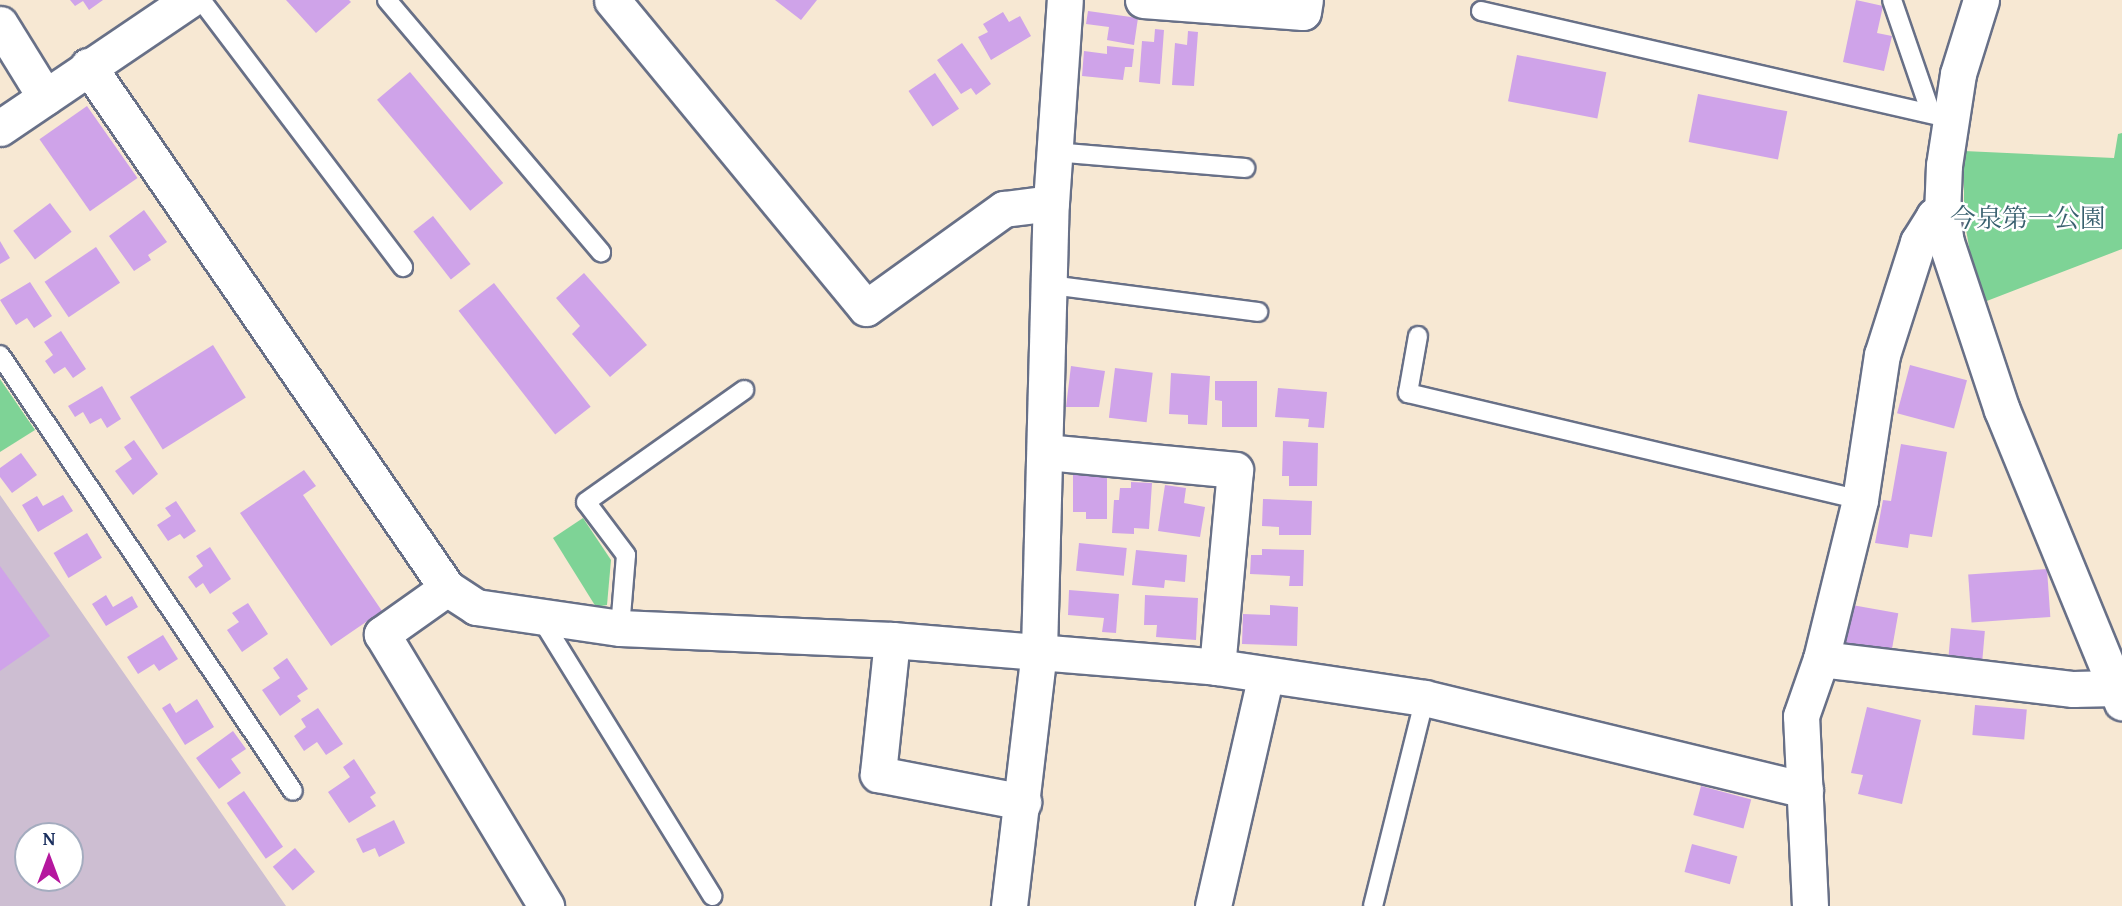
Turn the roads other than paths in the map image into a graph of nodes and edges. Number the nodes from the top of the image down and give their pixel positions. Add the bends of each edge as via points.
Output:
1 (201, 0) edge
2 (387, 0) edge
3 (612, 0) edge
4 (1065, 0) edge
5 (1143, 0) edge
6 (1305, 0) edge
7 (1892, 0) edge
8 (1980, 0) edge
9 (172, 4) edge
10 (1481, 11) dead end
11 (0, 24) edge
12 (88, 66) junction
13 (45, 97) junction
14 (1941, 116) junction
15 (0, 128) edge
16 (1054, 152) junction
17 (1245, 168) dead end
18 (1051, 203) junction
19 (1942, 215) junction
20 (601, 252) dead end
21 (403, 267) dead end
22 (1051, 285) junction
23 (1258, 312) dead end
24 (1418, 335) dead end
25 (0, 355) edge
26 (744, 390) dead end
27 (1046, 452) junction
28 (1860, 500) junction
29 (447, 587) junction
30 (540, 617) junction
31 (620, 628) junction
32 (892, 640) junction
33 (1039, 651) junction
34 (1821, 659) junction
35 (1217, 667) junction
36 (1266, 675) junction
37 (2119, 695) edge
38 (1425, 698) junction
39 (1805, 790) junction
40 (293, 791) dead end
41 (1023, 802) junction
42 (712, 896) dead end
43 (546, 906) edge
44 (1009, 906) edge
45 (1213, 906) edge
46 (1373, 906) edge
47 (1810, 906) edge

1 - 21 lane
2 - 20 lane
3 - 18 street via 866,308 1004,209
4 - 16 street
5 - 6 street via 1303,12
7 - 14 lane
8 - 14 street
9 - 12 street
10 - 14 lane
11 - 13 street
12 - 13 street
12 - 29 street
13 - 15 street
14 - 19 street
16 - 17 lane
16 - 18 street
18 - 22 street
19 - 28 street via 1934,216 1918,242 1882,355
19 - 37 street via 2001,410
22 - 23 lane
22 - 27 street
24 - 28 lane via 1408,393
25 - 40 lane
26 - 31 lane via 586,502 626,555
27 - 33 street
27 - 35 street via 1235,470
28 - 34 street
29 - 30 street via 475,607
29 - 43 street via 382,634
30 - 31 street
30 - 42 lane
31 - 32 street
32 - 33 street
32 - 41 street via 877,774
33 - 35 street
33 - 41 street
34 - 37 street
34 - 39 street via 1801,716
35 - 36 street
36 - 38 street
36 - 45 street
38 - 39 street
38 - 46 lane
39 - 47 street
41 - 44 street

